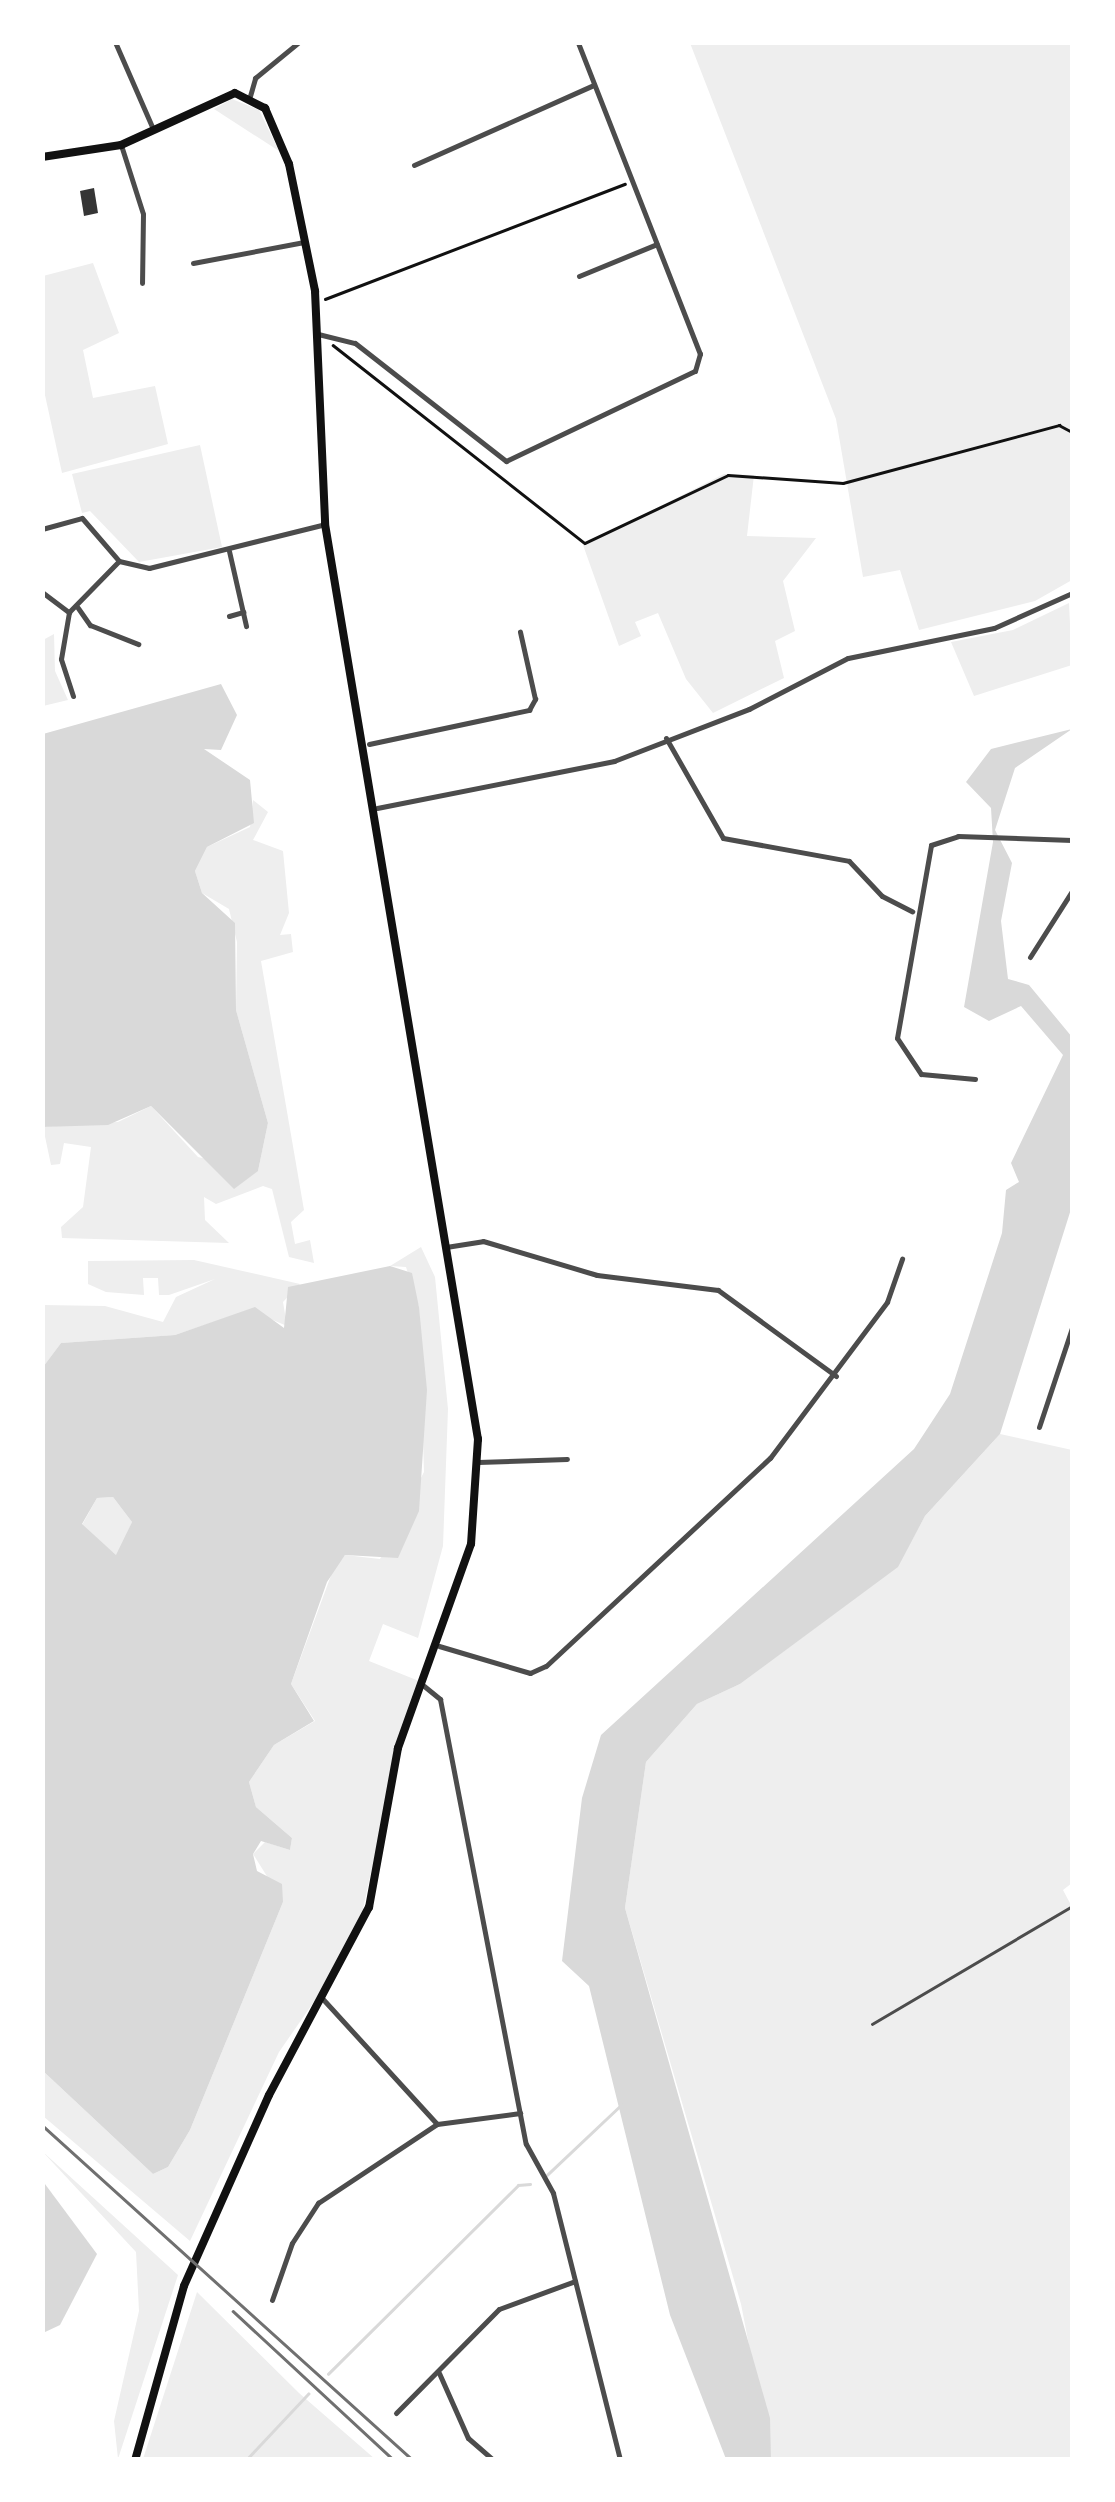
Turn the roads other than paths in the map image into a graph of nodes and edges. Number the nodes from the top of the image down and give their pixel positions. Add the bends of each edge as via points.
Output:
1 (114, 42) edge
2 (299, 42) edge
3 (578, 42) edge
4 (594, 86) junction
5 (250, 96) junction
6 (153, 128) junction
7 (120, 145) junction
8 (42, 158) edge
9 (414, 165) dead end
10 (306, 242) junction
11 (657, 244) junction
12 (194, 263) dead end
13 (578, 276) dead end
14 (142, 283) dead end
15 (318, 334) junction
16 (325, 524) junction
17 (42, 529) edge
18 (229, 550) junction
19 (119, 561) junction
20 (42, 592) edge
21 (1072, 593) edge
22 (78, 608) junction
23 (69, 612) junction
24 (242, 612) junction
25 (229, 616) dead end
26 (246, 626) dead end
27 (520, 632) dead end
28 (138, 644) dead end
29 (73, 696) dead end
30 (666, 738) junction
31 (369, 744) junction
32 (377, 808) junction
33 (1072, 840) edge
34 (1072, 892) edge
35 (913, 911) junction
36 (1030, 957) dead end
37 (975, 1080) dead end
38 (446, 1247) junction
39 (902, 1259) dead end
40 (1072, 1328) edge
41 (836, 1376) junction
42 (1039, 1428) dead end
43 (566, 1459) dead end
44 (478, 1462) junction
45 (438, 1646) junction
46 (424, 1686) junction
47 (1072, 1906) edge
48 (322, 1997) junction
49 (872, 2024) dead end
50 (520, 2113) junction
51 (438, 2124) junction
52 (575, 2281) junction
53 (272, 2300) dead end
54 (439, 2373) junction
55 (396, 2413) dead end
56 (135, 2460) edge
57 (493, 2460) edge
58 (620, 2460) edge

1 - 6 street
2 - 5 street via 255,78
3 - 4 street
4 - 9 street
4 - 11 street
5 - 6 main road via 215,98
5 - 10 main road via 278,133
6 - 7 main road
7 - 8 main road
7 - 14 street via 142,214
10 - 12 street
10 - 15 main road
11 - 13 street
11 - 15 street via 700,354 695,371 506,461 355,343
15 - 16 main road
16 - 18 street
16 - 31 main road
17 - 19 street via 82,518
18 - 19 street via 149,568
18 - 24 street
19 - 22 street
20 - 23 street
21 - 30 street via 994,628 848,658 749,709
22 - 23 street
22 - 28 street via 90,625
23 - 29 street via 62,659
24 - 25 street
24 - 26 street
27 - 31 street via 535,699 529,710
30 - 32 street via 614,761
30 - 35 street via 724,838 849,860 882,896
31 - 32 main road
32 - 38 main road
33 - 35 street via 988,837 931,845
34 - 36 street
35 - 37 street via 897,1038 920,1074
38 - 41 street via 484,1241 597,1276 691,1282 742,1300
38 - 44 main road
39 - 41 street via 888,1302
40 - 42 street
41 - 45 street via 723,1506 546,1666 530,1673
43 - 44 street
44 - 45 main road via 471,1544
45 - 46 main road
46 - 48 main road via 384,1800 369,1907
46 - 50 street via 440,1699
47 - 49 lane
48 - 51 street
48 - 56 main road via 184,2286
50 - 51 street
50 - 52 street
51 - 53 street via 318,2203 292,2242
52 - 54 street via 499,2308
52 - 58 street
54 - 55 street
54 - 57 street via 468,2438

